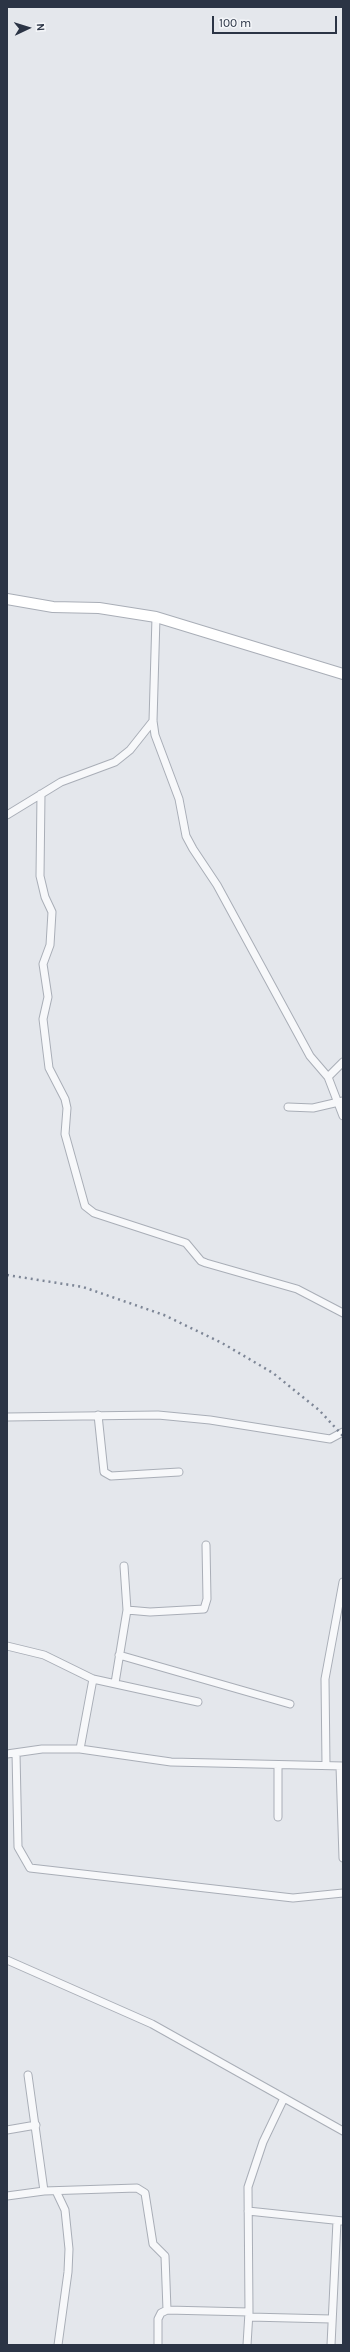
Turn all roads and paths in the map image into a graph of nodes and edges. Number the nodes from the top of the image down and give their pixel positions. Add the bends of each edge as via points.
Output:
1 (7, 599) edge
2 (156, 617) junction
3 (343, 674) edge
4 (153, 721) junction
5 (41, 794) junction
6 (7, 815) edge
7 (343, 1062) edge
8 (328, 1078) junction
9 (341, 1101) edge
10 (288, 1107) dead end
11 (343, 1116) edge
12 (343, 1313) edge
13 (98, 1415) junction
14 (7, 1417) edge
15 (343, 1432) edge
16 (179, 1472) dead end
17 (206, 1545) dead end
18 (124, 1566) dead end
19 (343, 1582) edge
20 (127, 1610) junction
21 (7, 1646) edge
22 (119, 1655) junction
23 (93, 1679) junction
24 (115, 1683) junction
25 (198, 1702) dead end
26 (290, 1704) dead end
27 (80, 1749) junction
28 (16, 1753) junction
29 (7, 1754) edge
30 (278, 1765) junction
31 (326, 1765) junction
32 (342, 1766) edge
33 (278, 1817) dead end
34 (343, 1858) edge
35 (343, 1893) edge
36 (7, 1960) edge
37 (28, 2075) dead end
38 (284, 2098) junction
39 (36, 2125) junction
40 (7, 2130) edge
41 (343, 2131) edge
42 (44, 2191) junction
43 (56, 2191) junction
44 (7, 2196) edge
45 (248, 2211) junction
46 (340, 2221) edge
47 (167, 2310) junction
48 (249, 2314) junction
49 (331, 2319) junction
50 (58, 2345) edge
51 (158, 2345) edge
52 (247, 2345) edge
53 (331, 2345) edge

1 - 2 street via 53,607 99,608
2 - 3 street
2 - 4 street
4 - 5 street via 130,750 115,762 61,782
4 - 8 street via 157,745 179,798 186,836 217,885 310,1056
5 - 6 street
5 - 12 street via 40,876 52,912 50,945 43,964 48,998 43,1019 49,1068 65,1099 65,1134 85,1206 94,1213 186,1242 201,1261 297,1290
7 - 8 street
8 - 9 street
9 - 10 street via 313,1108
9 - 11 street
13 - 14 street
13 - 15 street via 158,1415 210,1420 330,1439
13 - 16 street via 104,1472 111,1476
17 - 20 street via 207,1599 204,1609 150,1612
18 - 20 street
19 - 31 street via 325,1679
20 - 22 street
21 - 23 street via 44,1655
22 - 24 street
22 - 26 street
23 - 24 street
23 - 27 street
24 - 25 street
27 - 28 street via 42,1749
27 - 30 street via 171,1762
28 - 29 street
28 - 35 street via 18,1847 30,1868 293,1898
30 - 31 street
30 - 33 street
31 - 32 street
32 - 34 street
36 - 38 street via 152,2024
37 - 39 street
38 - 41 street
38 - 45 street via 263,2142 248,2187
39 - 40 street
39 - 42 street
42 - 43 street
42 - 44 street
43 - 47 street via 137,2188 145,2193 153,2244 165,2256
43 - 50 street via 65,2210 69,2250
45 - 46 street
45 - 48 street
46 - 49 street
47 - 48 street
47 - 51 street via 161,2313 158,2319
48 - 49 street
48 - 52 street
49 - 53 street

